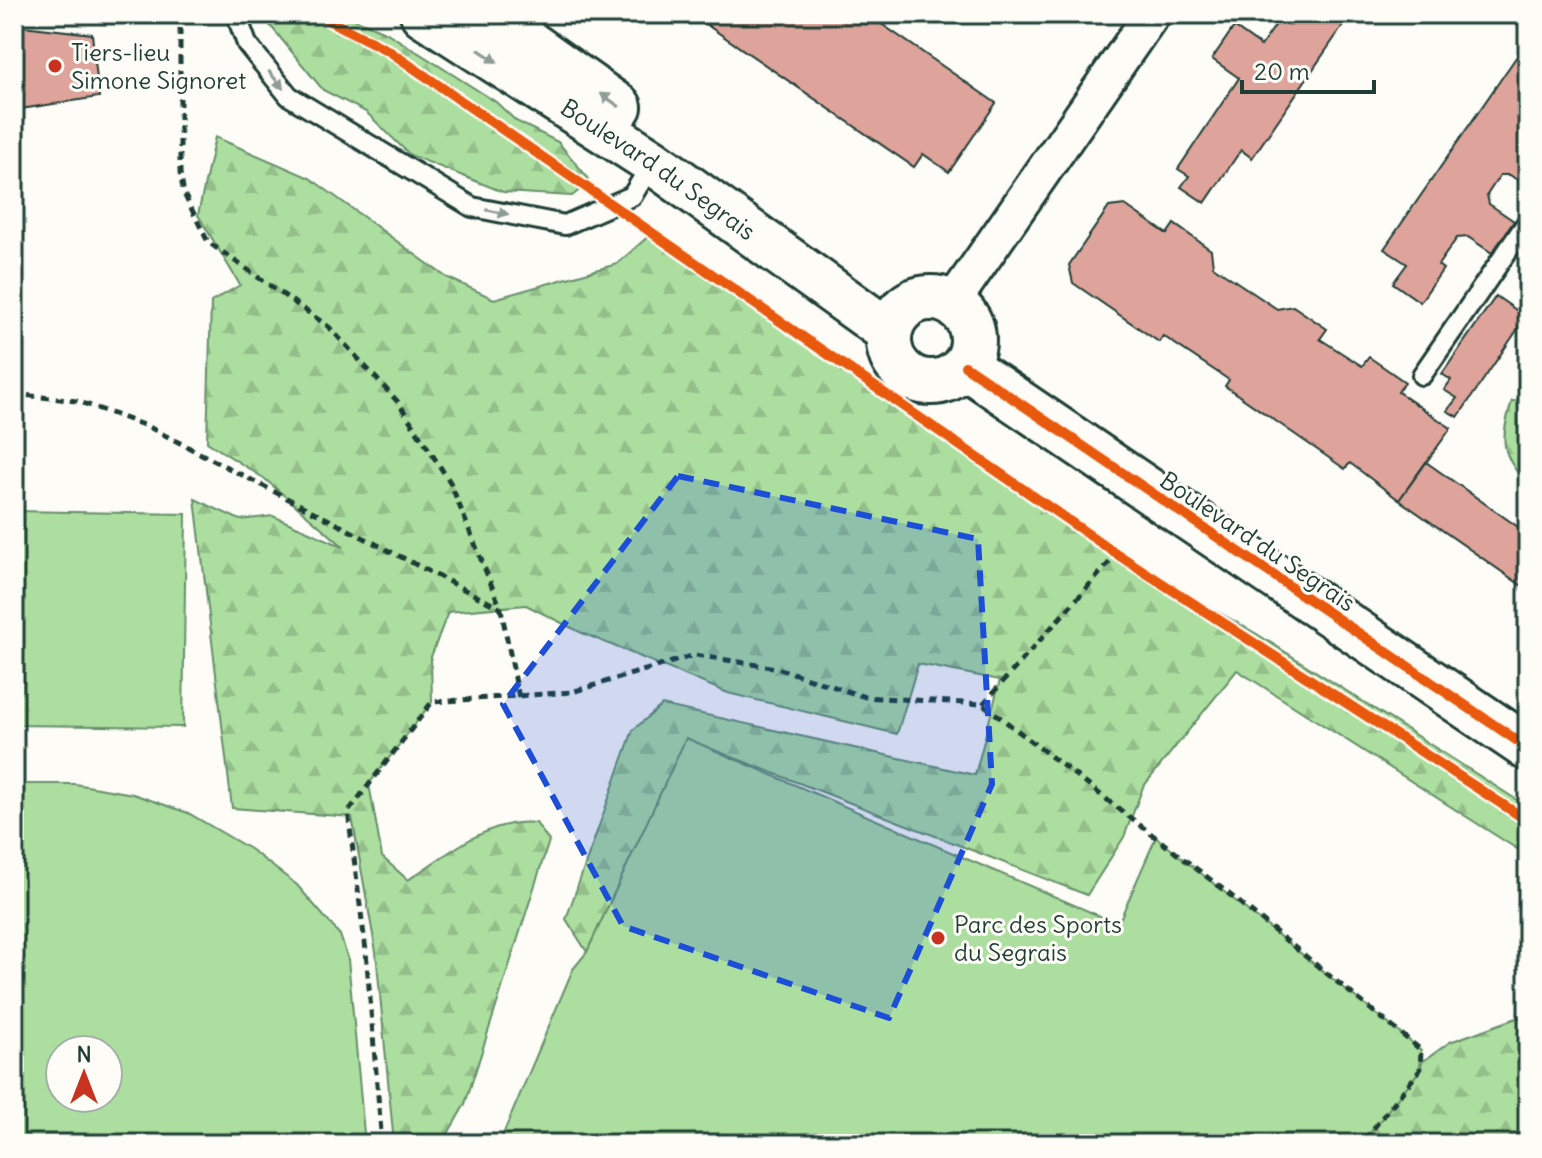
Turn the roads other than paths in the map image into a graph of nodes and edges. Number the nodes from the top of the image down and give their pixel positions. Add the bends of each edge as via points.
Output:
1 (236, 14) edge
2 (423, 14) edge
3 (488, 14) edge
4 (1152, 14) edge
5 (653, 162) junction
6 (1528, 221) edge
7 (952, 303) junction
8 (895, 321) junction
9 (965, 366) junction
10 (1422, 375) dead end
11 (1528, 748) edge

1 -> 5 lane via 247,44 289,96 472,207 565,225 632,196
2 -> 5 street, Boulevard du Segrais
8 -> 3 street, Boulevard du Segrais
4 - 7 street
5 - 8 street, Boulevard du Segrais
6 - 10 lane
7 - 8 street via 924,298
7 - 9 street via 970,323 974,337
8 - 9 street via 895,363 904,374 943,381
9 - 11 street, Boulevard du Segrais

